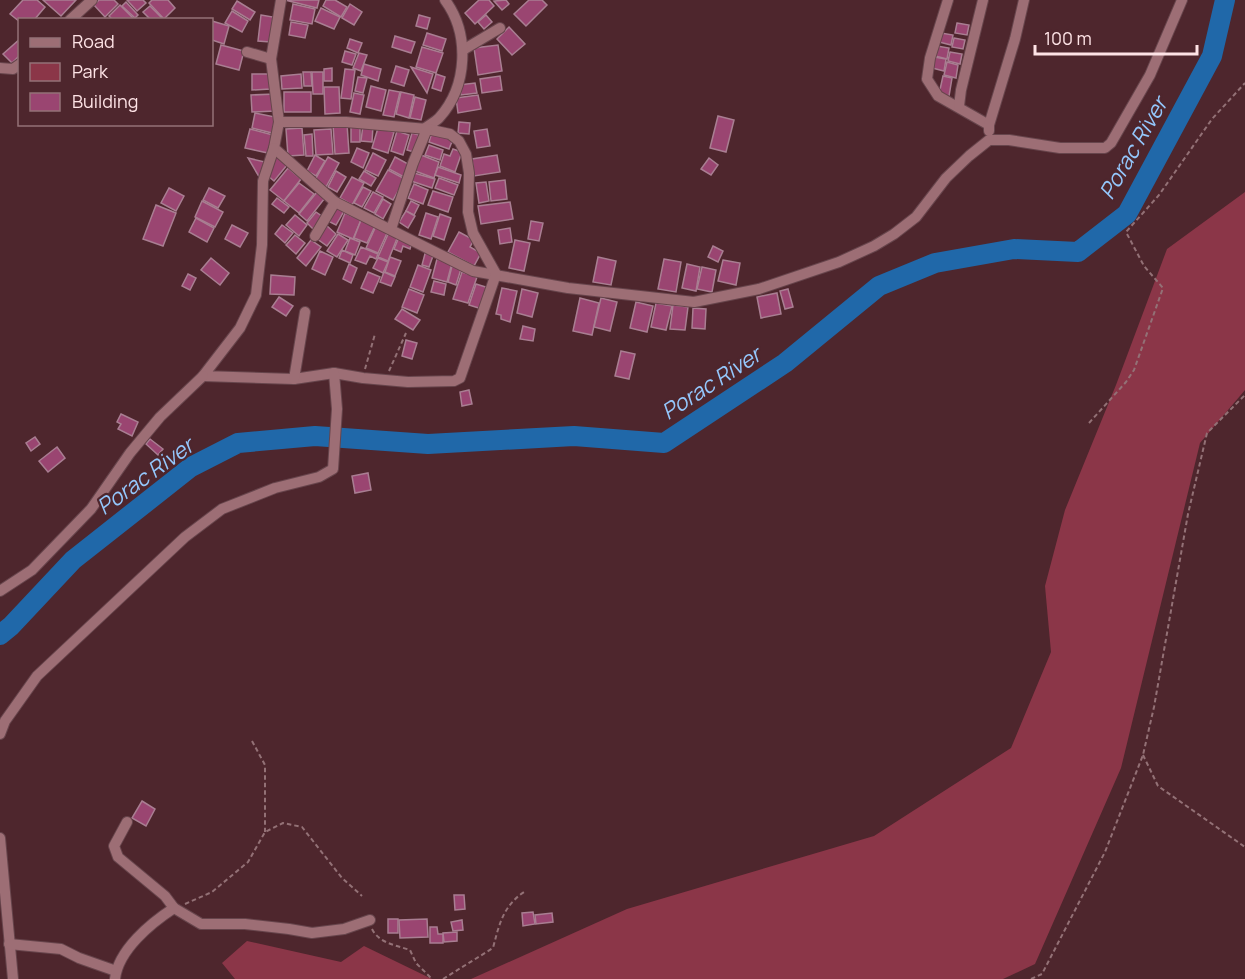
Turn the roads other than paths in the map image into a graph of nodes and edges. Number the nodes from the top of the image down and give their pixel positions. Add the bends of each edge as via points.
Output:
1 (92, 0) edge
2 (281, 0) edge
3 (445, 0) edge
4 (948, 0) edge
5 (983, 0) edge
6 (1024, 0) edge
7 (1182, 0) edge
8 (72, 18) edge
9 (500, 28) dead end
10 (463, 50) junction
11 (248, 52) dead end
12 (271, 59) junction
13 (18, 65) edge
14 (0, 68) edge
15 (959, 106) junction
16 (279, 122) junction
17 (989, 125) junction
18 (425, 129) junction
19 (989, 140) junction
20 (274, 148) junction
21 (335, 202) junction
22 (391, 229) junction
23 (315, 236) dead end
24 (496, 274) junction
25 (305, 312) dead end
26 (334, 373) junction
27 (203, 376) junction
28 (294, 379) junction
29 (0, 591) edge
30 (0, 734) edge
31 (127, 822) dead end
32 (0, 838) edge
33 (174, 908) junction
34 (370, 920) road end
35 (9, 944) junction
36 (115, 975) edge
37 (13, 979) edge

1 - 8 street
2 - 12 street
3 - 10 street via 452,9
4 - 15 street via 927,79 938,96
5 - 15 street
6 - 17 street
7 - 19 street via 1150,75 1105,148 1060,148
9 - 10 street
10 - 18 street via 463,68 453,96 439,118
11 - 12 street
12 - 16 street
13 - 14 street
15 - 17 street
16 - 18 street via 346,122
16 - 20 street
17 - 19 street
18 - 22 street
18 - 24 street via 450,134 466,154 468,212 473,233
19 - 24 street via 946,178 916,217 894,234 839,262 759,289 694,302 568,288
20 - 21 street
20 - 27 street via 264,181 256,295 240,328
21 - 22 street
21 - 23 street
22 - 24 street via 473,270
24 - 26 street via 460,378 408,382
25 - 28 street
26 - 28 street
26 - 30 street via 337,409 333,469 222,509 185,537 37,676
27 - 28 street
27 - 29 street via 159,417 91,509 32,570
31 - 33 street via 114,846 118,857
32 - 35 street
33 - 34 street via 201,924 245,924 312,933 344,929
33 - 36 street via 153,921 132,944
35 - 36 street via 61,949
35 - 37 street

